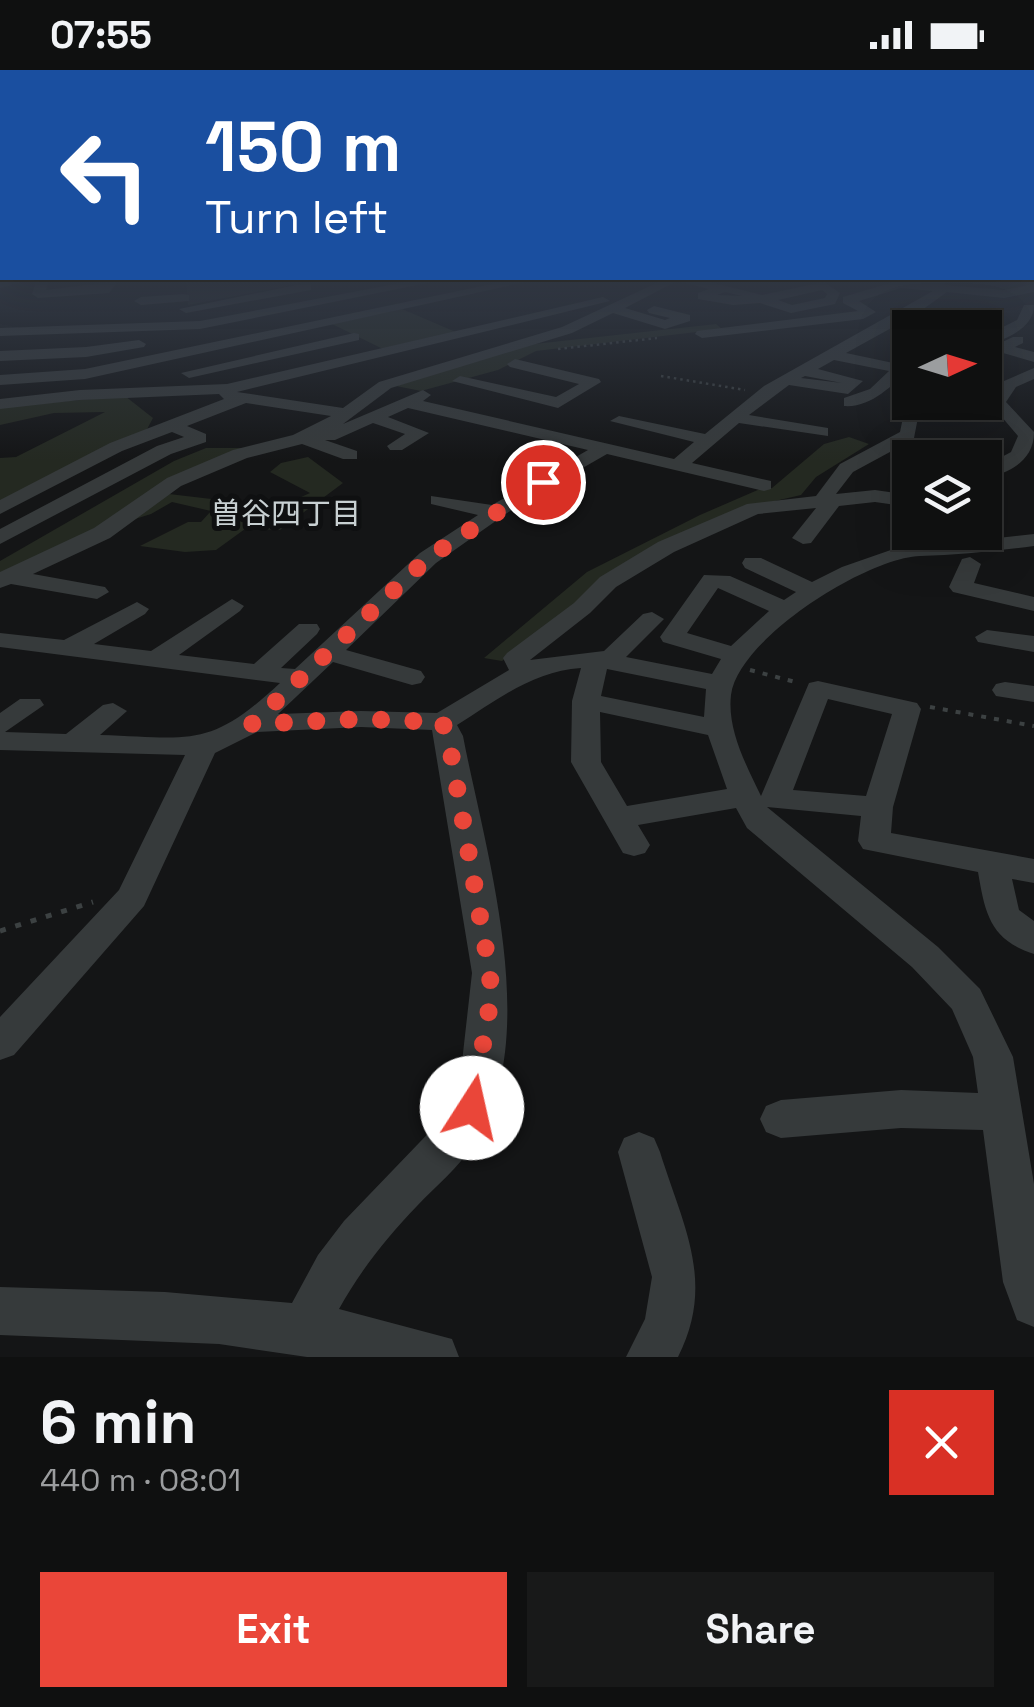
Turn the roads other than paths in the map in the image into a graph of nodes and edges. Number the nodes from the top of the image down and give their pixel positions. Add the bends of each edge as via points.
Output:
1 (126, 341) edge
2 (153, 341) edge
3 (240, 341) edge
4 (340, 341) edge
5 (361, 341) edge
6 (433, 341) edge
7 (530, 341) edge
8 (859, 341) edge
9 (1026, 342) edge
10 (384, 352) junction
11 (832, 355) junction
12 (0, 356) edge
13 (165, 357) junction
14 (1034, 357) edge
15 (892, 363) edge
16 (515, 364) junction
17 (1002, 365) edge
18 (804, 371) junction
19 (190, 373) junction
20 (426, 373) junction
21 (1034, 373) edge
22 (892, 377) edge
23 (0, 380) edge
24 (460, 380) junction
25 (786, 380) junction
26 (556, 385) dead end
27 (214, 390) junction
28 (767, 392) junction
29 (876, 392) junction
30 (427, 393) junction
31 (892, 396) edge
32 (243, 398) junction
33 (850, 402) dead end
34 (0, 404) edge
35 (410, 404) junction
36 (806, 408) dead end
37 (345, 414) junction
38 (375, 418) junction
39 (738, 418) junction
40 (910, 420) edge
41 (619, 421) dead end
42 (174, 426) junction
43 (566, 426) dead end
44 (822, 432) dead end
45 (710, 440) junction
46 (900, 440) edge
47 (309, 441) junction
48 (892, 444) edge
49 (396, 446) dead end
50 (604, 448) junction
51 (240, 454) junction
52 (350, 455) dead end
53 (1002, 463) edge
54 (678, 465) junction
55 (870, 470) dead end
56 (764, 485) dead end
57 (892, 498) edge
58 (438, 500) dead end
59 (834, 500) junction
60 (0, 508) edge
61 (495, 512) junction
62 (0, 538) edge
63 (803, 538) dead end
64 (1034, 540) edge
65 (1002, 544) edge
66 (902, 550) edge
67 (764, 558) dead end
68 (970, 564) dead end
69 (4, 579) edge
70 (97, 592) dead end
71 (810, 595) junction
72 (1034, 604) edge
73 (232, 606) dead end
74 (652, 619) dead end
75 (308, 629) dead end
76 (987, 637) dead end
77 (0, 640) edge
78 (1034, 644) edge
79 (68, 648) junction
80 (103, 652) junction
81 (330, 653) junction
82 (596, 658) junction
83 (156, 659) junction
84 (729, 668) junction
85 (260, 673) junction
86 (524, 673) junction
87 (412, 677) dead end
88 (302, 678) junction
89 (1005, 690) dead end
90 (1034, 694) edge
91 (586, 701) junction
92 (30, 705) dead end
93 (112, 711) dead end
94 (442, 722) junction
95 (252, 724) junction
96 (0, 725) edge
97 (722, 729) junction
98 (0, 741) edge
99 (73, 743) junction
100 (203, 747) junction
101 (760, 798) junction
102 (878, 807) junction
103 (618, 818) junction
104 (634, 845) dead end
105 (993, 864) junction
106 (1034, 871) edge
107 (1034, 940) edge
108 (0, 1043) edge
109 (999, 1112) junction
110 (781, 1119) dead end
111 (639, 1152) dead end
112 (1034, 1304) edge
113 (0, 1311) edge
114 (324, 1338) edge
115 (434, 1357) edge
116 (650, 1357) edge

1 - 12 street via 86,352
2 - 13 street
3 - 13 street
4 - 19 street
5 - 10 street
6 - 10 street
7 - 20 street
8 - 11 street
9 - 14 street via 1001,348
10 - 20 street
10 - 27 street
11 - 15 street
11 - 18 street
13 - 19 street
13 - 23 street via 112,376
16 - 24 street
16 - 24 street via 593,382 558,403
16 - 26 street
17 - 21 street
18 - 25 street
18 - 25 street via 855,381 842,391
19 - 27 street
20 - 37 street via 385,386
21 - 53 street via 998,396 998,407 1027,435 1018,458
22 - 29 street
24 - 30 street
25 - 28 street
27 - 32 street
27 - 34 street
28 - 36 street via 813,397
28 - 39 street
29 - 31 street
29 - 33 street
30 - 35 street
30 - 43 street
32 - 37 street
32 - 42 street
35 - 38 street
35 - 50 street
37 - 51 street via 299,439
38 - 47 street
38 - 49 street via 420,433
39 - 44 street
39 - 45 street
40 - 46 street via 909,434
41 - 45 street
42 - 60 street via 116,447
42 - 62 street via 200,438 164,450
45 - 54 street
47 - 51 street
47 - 52 street
48 - 59 street via 836,474 826,486
50 - 54 street
50 - 61 street
51 - 69 street via 174,482 102,533
54 - 56 street
55 - 59 street
57 - 59 street
58 - 61 street
59 - 63 street
59 - 86 street via 754,508 666,548 608,582 516,658
61 - 81 street via 428,558
64 - 65 street
66 - 71 street
67 - 71 street
68 - 72 street via 962,587
69 - 70 street
71 - 84 street via 748,640
71 - 84 street via 712,580 672,637
73 - 83 street
74 - 82 street via 610,658
75 - 85 street
76 - 78 street
77 - 79 street
79 - 80 street
79 - 80 street via 148,612
80 - 83 street
81 - 87 street
81 - 88 street
82 - 84 street
82 - 86 street
82 - 91 street
83 - 85 street
84 - 97 street via 716,708
85 - 88 street
86 - 94 street
88 - 95 street
89 - 90 street
91 - 97 street
91 - 103 street via 586,762
92 - 96 street
93 - 99 street
94 - 95 street
94 - 114 street via 490,973 472,1108 458,1133 386,1206 316,1297
95 - 100 street
97 - 101 street
98 - 99 street
99 - 100 street
100 - 108 street via 132,897
101 - 102 street
101 - 102 street via 818,689 907,709
101 - 103 street
101 - 109 street via 758,820 967,1000 992,1057
102 - 105 street via 874,840
103 - 104 street
105 - 106 street
105 - 107 street via 1003,916
109 - 110 street via 901,1109
109 - 112 street
111 - 116 street via 674,1277 668,1325
113 - 114 street via 176,1316
114 - 115 street

